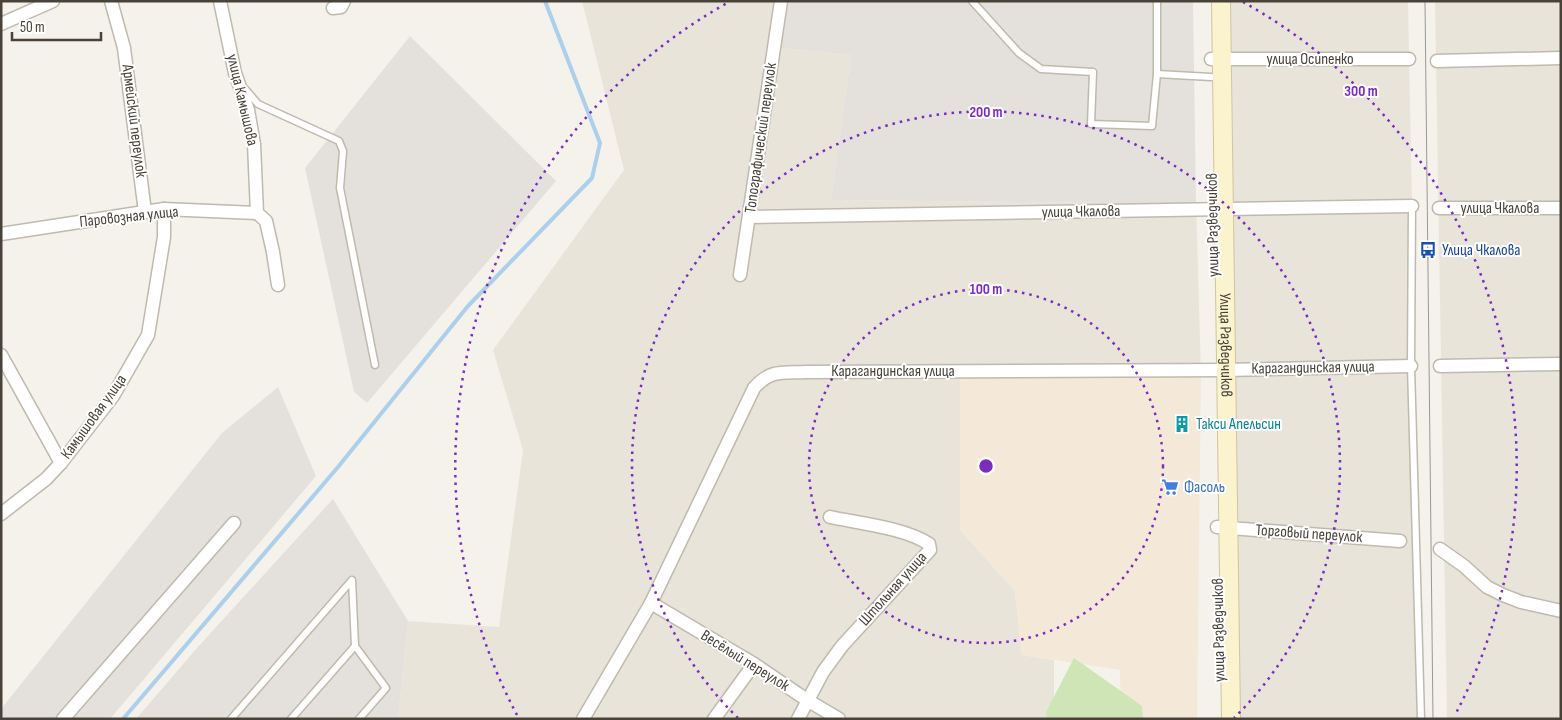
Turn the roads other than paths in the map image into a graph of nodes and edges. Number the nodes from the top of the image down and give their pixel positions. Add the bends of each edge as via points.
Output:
1 (52, 1) edge
2 (111, 1) edge
3 (220, 1) edge
4 (781, 1) edge
5 (972, 1) edge
6 (1157, 1) edge
7 (1210, 1) edge
8 (1222, 1) edge
9 (1, 24) edge
10 (1409, 58) dead end
11 (1561, 58) edge
12 (1217, 59) junction
13 (1437, 61) dead end
14 (235, 73) junction
15 (1157, 74) junction
16 (1211, 77) junction
17 (1412, 206) joint
18 (1439, 208) dead end
19 (1561, 208) edge
20 (164, 209) junction
21 (1218, 210) junction
22 (145, 212) junction
23 (257, 213) junction
24 (750, 217) junction
25 (1, 234) edge
26 (740, 275) dead end
27 (278, 285) dead end
28 (1, 355) edge
29 (1561, 364) edge
30 (375, 365) dead end
31 (1410, 366) junction
32 (1440, 366) dead end
33 (1220, 369) junction
34 (61, 463) junction
35 (1, 514) edge
36 (830, 517) dead end
37 (234, 523) dead end
38 (1222, 527) junction
39 (1400, 541) dead end
40 (1440, 549) dead end
41 (651, 604) junction
42 (1561, 611) edge
43 (355, 646) junction
44 (754, 664) junction
45 (807, 700) junction
46 (63, 719) edge
47 (231, 719) edge
48 (291, 719) edge
49 (359, 719) edge
50 (583, 719) edge
51 (714, 719) edge
52 (798, 719) edge
53 (839, 719) edge
54 (1220, 719) edge
55 (1231, 719) edge
56 (1421, 719) edge

1 - 9 street
2 - 22 street, Армейский переулок via 124,48
3 - 14 street, улица Камышова
4 - 24 street, Топографический переулок
5 - 15 lane via 1019,53 1041,69 1093,72 1091,124 1152,126
6 - 15 lane
7 - 12 main road, улица Разведчиков
8 - 12 main road, Улица Разведчиков
10 - 12 street, улица Осипенко
11 - 13 street
12 - 16 main road, улица Разведчиков
12 - 21 main road, Улица Разведчиков
14 - 23 street, улица Камышова via 248,110 254,144
14 - 30 lane via 258,104 339,141 343,150 340,188
15 - 16 lane
16 - 21 main road, улица Разведчиков
17 - 21 street, улица Чкалова
17 - 31 lane
18 - 19 street, улица Чкалова
20 - 22 street, Паровозная улица
20 - 23 street, Паровозная улица
20 - 34 street, Камышовая улица via 164,237 148,335 113,396
21 - 24 street, улица Чкалова
21 - 33 main road, улица Разведчиков
22 - 25 street, Паровозная улица
23 - 27 street, улица Камышова via 266,221
24 - 26 street, Топографический переулок
28 - 34 street
29 - 32 street
31 - 33 street, Карагандинская улица
31 - 56 lane
33 - 38 main road, улица Разведчиков
33 - 41 street, Карагандинская улица via 774,373 754,388
34 - 35 street, Камышовая улица
36 - 45 street, Штольная улица via 896,531 923,540 929,544 930,550 842,646
37 - 46 street
38 - 39 street, Торговый переулок
38 - 54 main road, улица Разведчиков
38 - 55 main road, Улица Разведчиков
40 - 42 street via 1503,596
41 - 44 street, Весёлый переулок
41 - 50 street, Карагандинская улица
43 - 47 lane via 352,580
43 - 48 lane
43 - 49 lane via 386,688
44 - 45 street, Весёлый переулок
44 - 51 street
45 - 52 street, Штольная улица
45 - 53 street, Весёлый переулок

